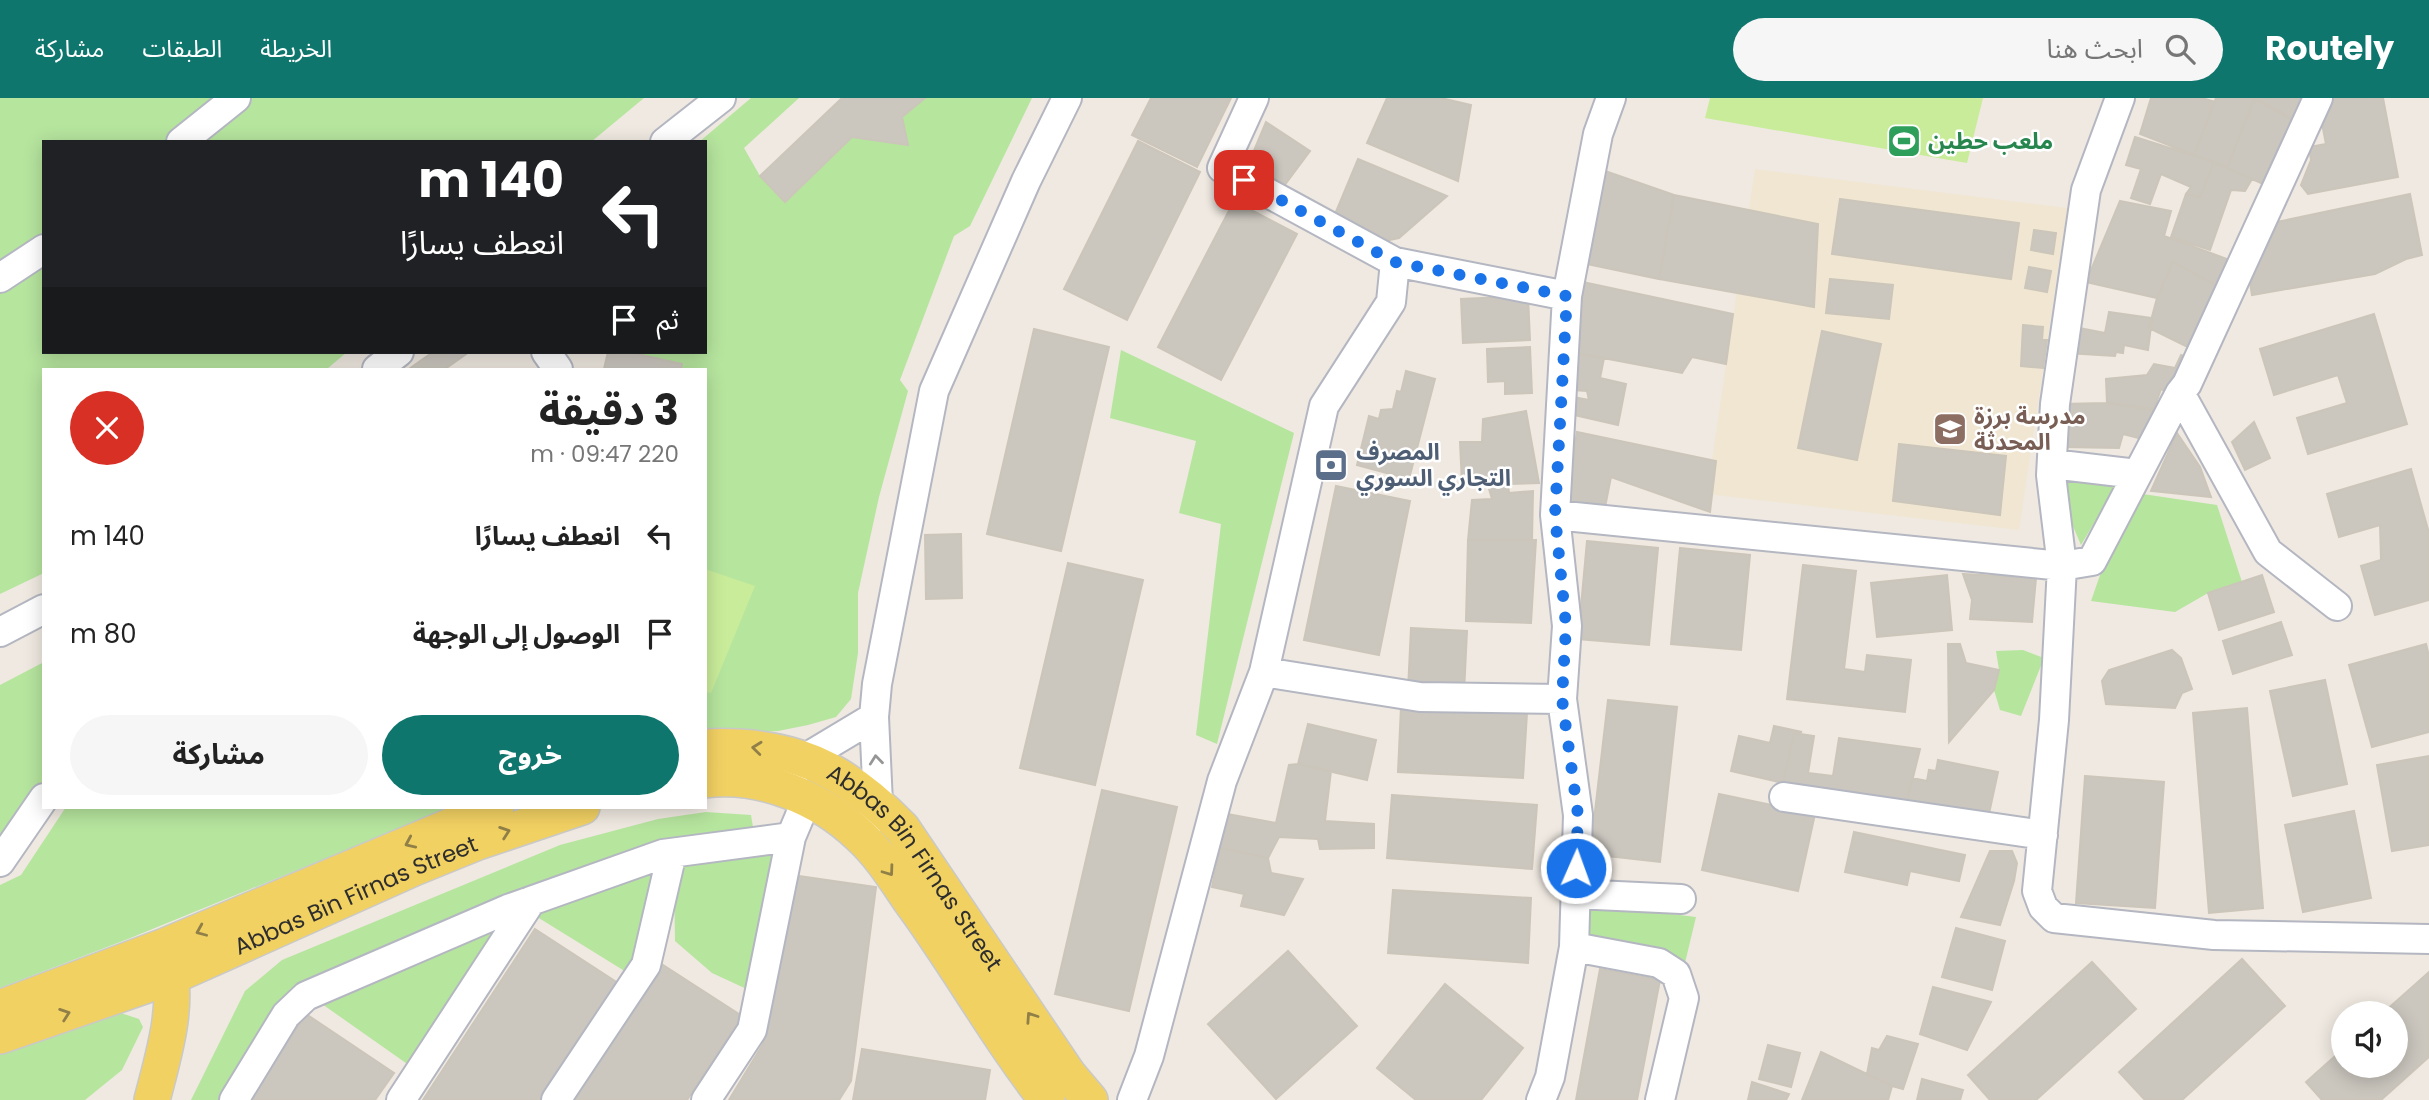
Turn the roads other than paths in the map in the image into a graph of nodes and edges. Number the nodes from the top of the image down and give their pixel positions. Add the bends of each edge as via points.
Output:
1 (236, 98) edge
2 (721, 98) edge
3 (1066, 98) edge
4 (1254, 98) edge
5 (1611, 98) edge
6 (2120, 98) edge
7 (2318, 98) edge
8 (184, 140) edge
9 (668, 140) edge
10 (42, 250) edge
11 (1395, 262) junction
12 (0, 278) edge
13 (1567, 296) junction
14 (396, 354) edge
15 (548, 354) edge
16 (378, 368) edge
17 (558, 368) edge
18 (2180, 393) junction
19 (2052, 464) junction
20 (2137, 474) junction
21 (1555, 515) junction
22 (2062, 566) junction
23 (2337, 606) dead end
24 (42, 610) edge
25 (0, 632) edge
26 (1264, 672) junction
27 (1562, 699) junction
28 (874, 717) junction
29 (707, 747) edge
30 (804, 759) junction
31 (707, 780) edge
32 (797, 795) junction
33 (1784, 797) dead end
34 (42, 802) edge
35 (878, 803) junction
36 (492, 809) edge
37 (576, 809) edge
38 (2043, 835) junction
39 (861, 836) junction
40 (791, 837) junction
41 (672, 853) junction
42 (0, 862) edge
43 (1575, 894) junction
44 (1681, 899) dead end
45 (531, 901) junction
46 (2429, 939) edge
47 (1574, 947) junction
48 (169, 961) junction
49 (0, 1008) edge
50 (0, 1036) edge
51 (1054, 1092) edge
52 (152, 1100) edge
53 (234, 1100) edge
54 (401, 1100) edge
55 (556, 1100) edge
56 (706, 1100) edge
57 (1132, 1100) edge
58 (1541, 1100) edge
59 (1660, 1100) edge

1 - 8 street
2 - 9 street
3 - 28 street via 934,391
4 - 11 street via 1222,168
5 - 13 street via 1598,134
6 - 19 street via 2086,190 2055,404
7 - 18 street
10 - 12 street
11 - 13 street
11 - 26 street via 1391,302 1324,406
13 - 21 street
14 - 16 street
15 - 17 street
18 - 20 street
18 - 23 street via 2268,552
19 - 20 street
19 - 22 street
20 - 22 street via 2092,561
21 - 22 street
21 - 27 street via 1566,626
22 - 38 street
24 - 25 street
26 - 27 street via 1420,697
26 - 57 street via 1222,781 1149,1056
27 - 43 street via 1578,815
28 - 30 street
35 -> 28 street
30 -> 29 main road, Abbas Bin Firnas Street via 770,750
30 - 32 street via 793,775
30 - 35 main road, Abbas Bin Firnas Street via 831,770
31 - 32 main road, Abbas Bin Firnas Street via 746,781
32 - 39 main road, Abbas Bin Firnas Street
32 - 40 street
33 - 38 street
34 - 42 street
35 - 39 street
51 -> 35 main road, Abbas Bin Firnas Street via 902,828
36 -> 48 main road, Abbas Bin Firnas Street
48 -> 37 main road, Abbas Bin Firnas Street
38 - 46 street via 2037,891 2054,918 2214,935
39 -> 51 main road, Abbas Bin Firnas Street
40 - 41 street
40 - 56 street via 752,1030
41 - 45 street
41 - 55 street via 646,965
43 - 44 street
43 - 47 street
45 - 53 street via 306,996 286,1015
45 - 54 street
47 - 58 street via 1550,1077
47 - 59 street via 1659,963 1676,974 1684,998
48 - 49 main road
50 -> 48 main road
48 - 52 main road via 172,1005

